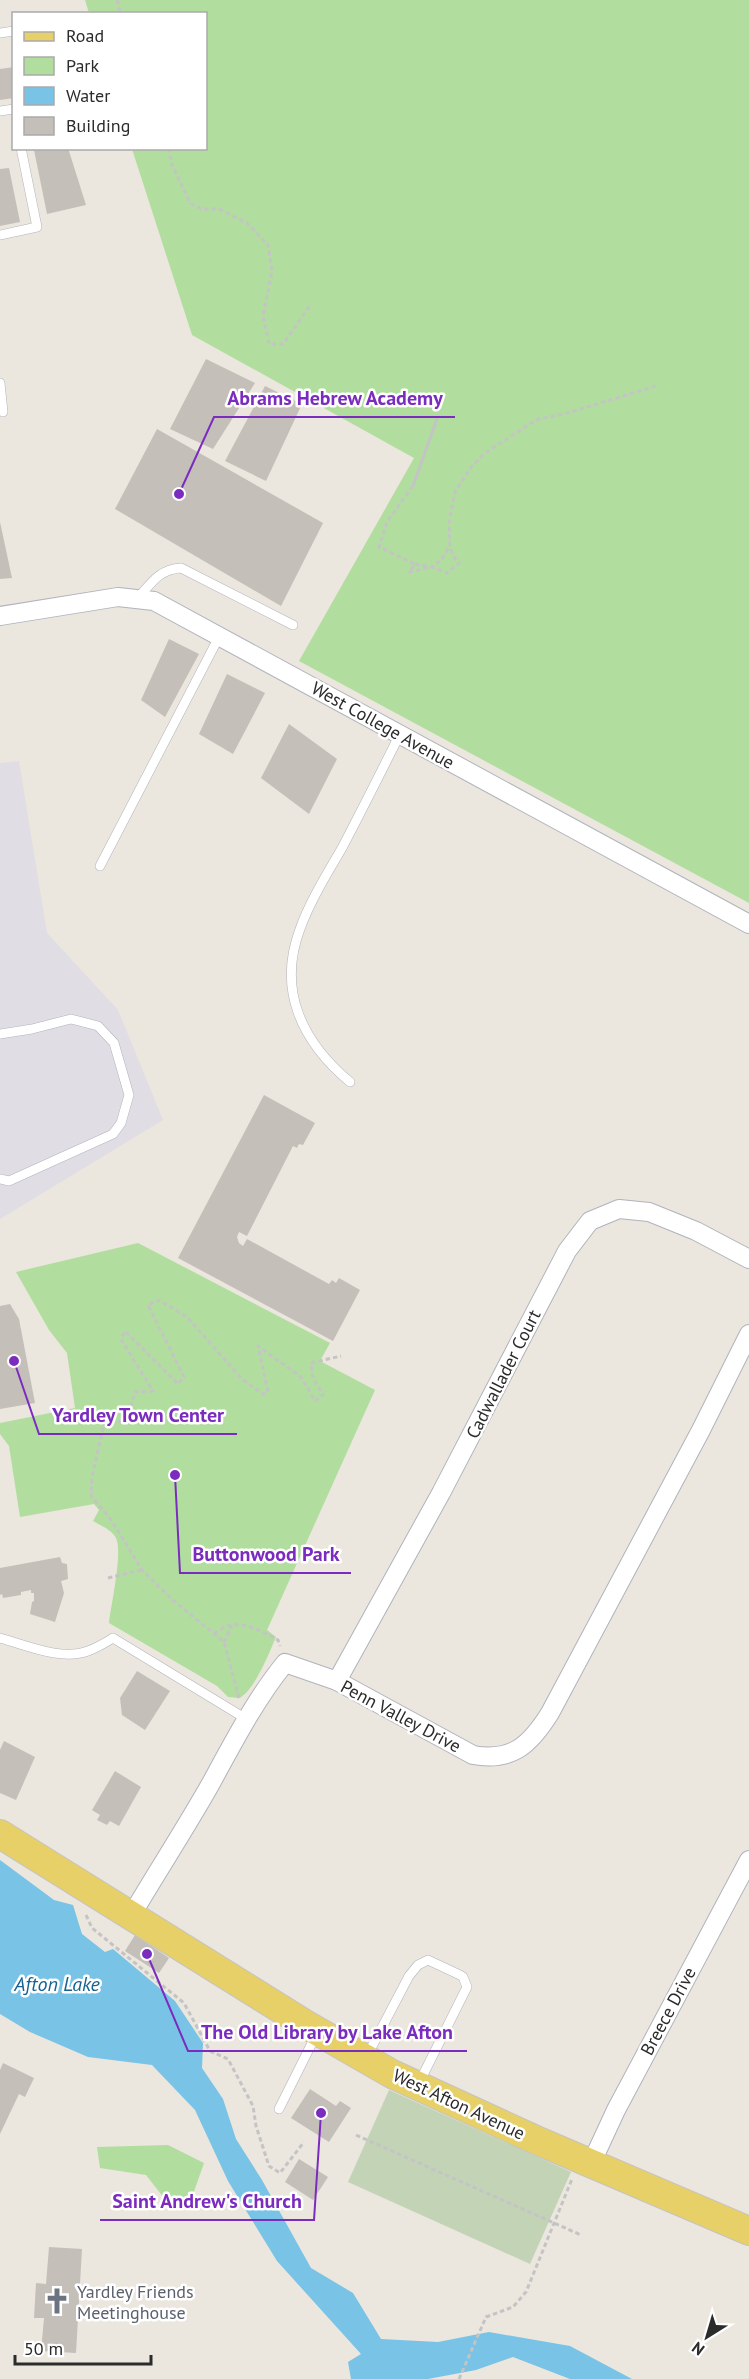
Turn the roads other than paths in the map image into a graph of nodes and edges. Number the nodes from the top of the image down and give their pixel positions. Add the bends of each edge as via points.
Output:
1 (21, 150) edge
2 (0, 236) edge
3 (0, 383) edge
4 (3, 412) dead end
5 (138, 598) junction
6 (0, 616) edge
7 (293, 625) dead end
8 (220, 635) junction
9 (400, 734) junction
10 (100, 866) dead end
11 (749, 924) edge
12 (0, 1034) edge
13 (350, 1082) dead end
14 (0, 1179) edge
15 (749, 1259) edge
16 (749, 1334) edge
17 (0, 1638) edge
18 (337, 1681) junction
19 (248, 1720) junction
20 (0, 1834) edge
21 (749, 1860) edge
22 (131, 1916) junction
23 (317, 2032) junction
24 (365, 2059) junction
25 (417, 2086) junction
26 (279, 2109) dead end
27 (583, 2167) junction
28 (749, 2231) edge

1 - 2 lane via 37,227
3 - 4 lane
5 - 6 street, West College Avenue via 118,597
5 - 7 lane via 158,576 170,568 181,568
5 - 8 street, West College Avenue via 171,608
8 - 9 street, West College Avenue
8 - 10 lane
9 - 11 street, West College Avenue
9 - 13 lane via 316,893 292,956 291,988 300,1021 312,1043
12 - 14 lane via 71,1019 98,1026 114,1043 129,1095 121,1123 113,1134 9,1181
15 - 18 street, Cadwallader Court via 649,1212 620,1209 590,1221 567,1251 441,1493
16 - 18 street, Penn Valley Drive via 550,1713 525,1745 494,1757 473,1755
17 - 19 lane via 76,1654 113,1638
18 - 19 street, Penn Valley Drive via 285,1663
19 - 22 street
20 - 22 main road, West Afton Avenue
21 - 27 street, Breece Drive
22 - 23 main road, West Afton Avenue
23 - 24 main road, West Afton Avenue
23 - 26 lane
24 - 25 main road, West Afton Avenue
24 - 25 lane via 414,1968 423,1961 437,1963 463,1977 467,1987
25 - 27 main road, West Afton Avenue
27 - 28 main road, West Afton Avenue

